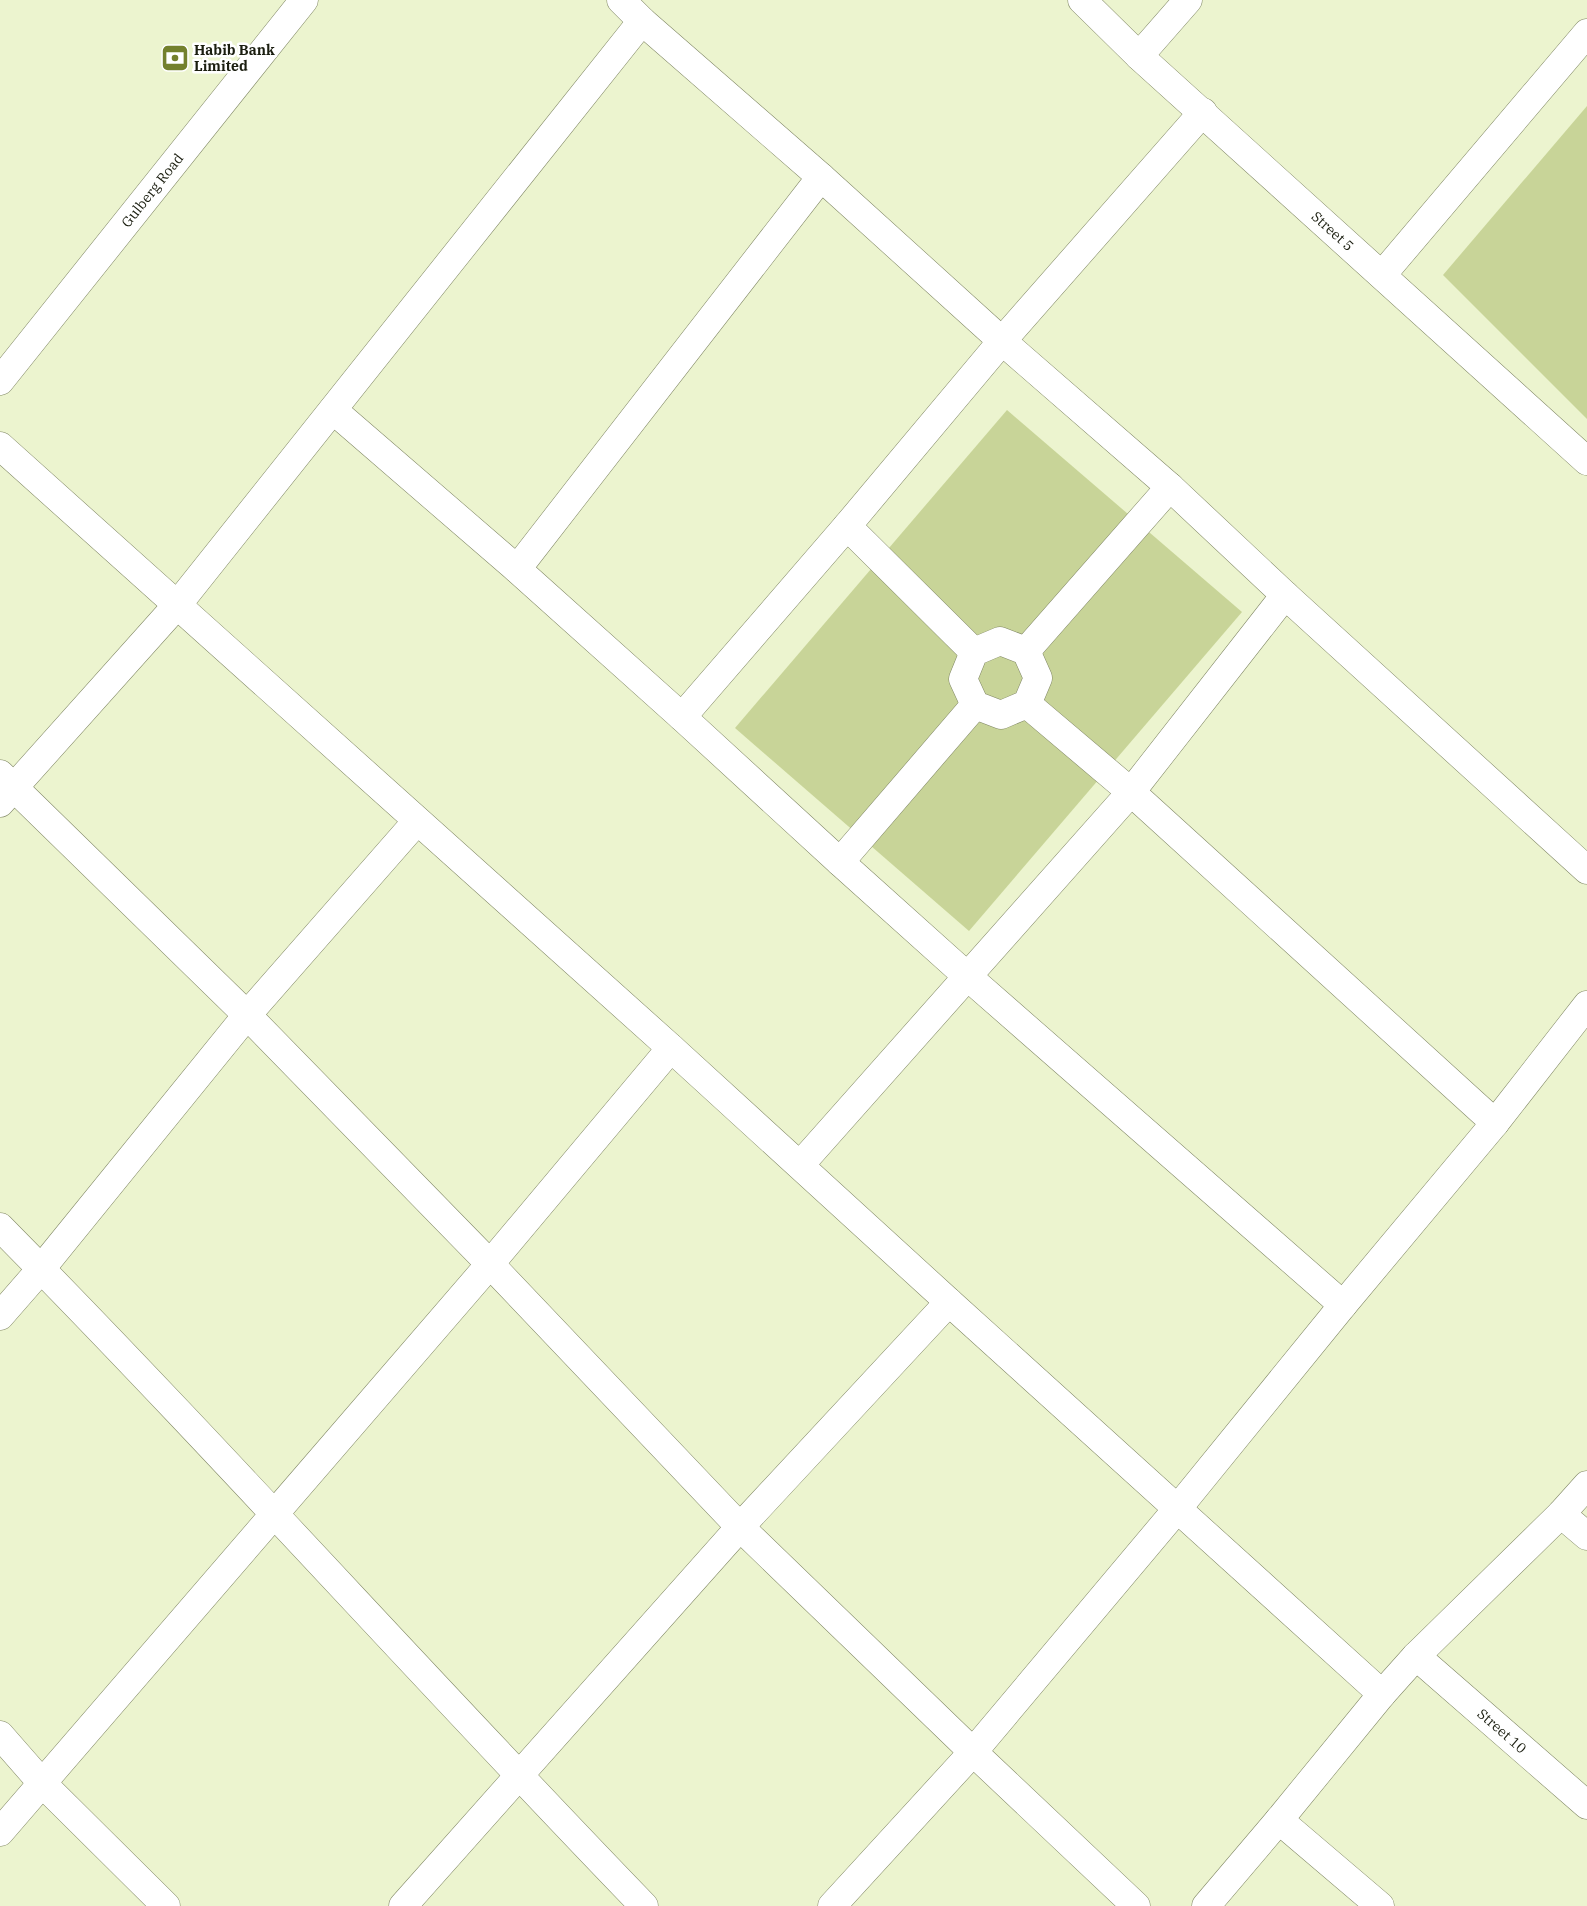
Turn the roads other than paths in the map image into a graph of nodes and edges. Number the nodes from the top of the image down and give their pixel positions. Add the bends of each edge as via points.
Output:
1 (304, 0) edge
2 (621, 0) edge
3 (1082, 0) edge
4 (1188, 0) edge
5 (642, 21) junction
6 (1587, 33) edge
7 (1140, 56) junction
8 (1202, 112) junction
9 (821, 177) junction
10 (1382, 275) junction
11 (1002, 341) junction
12 (0, 381) edge
13 (333, 410) junction
14 (0, 446) edge
15 (1587, 461) edge
16 (1170, 487) junction
17 (847, 526) junction
18 (517, 569) junction
19 (1285, 594) junction
20 (178, 604) junction
21 (1026, 651) junction
22 (974, 652) junction
23 (1027, 704) junction
24 (975, 705) junction
25 (682, 717) junction
26 (4, 788) edge
27 (1131, 792) junction
28 (417, 822) junction
29 (840, 862) junction
30 (1587, 870) edge
31 (967, 976) junction
32 (1587, 1005) edge
33 (247, 1015) junction
34 (671, 1048) junction
35 (1495, 1123) junction
36 (800, 1165) junction
37 (0, 1228) edge
38 (490, 1264) junction
39 (41, 1269) junction
40 (949, 1302) junction
41 (1343, 1305) junction
42 (0, 1316) edge
43 (1587, 1485) edge
44 (1178, 1508) junction
45 (274, 1514) junction
46 (1561, 1514) junction
47 (740, 1527) junction
48 (1587, 1536) edge
49 (1416, 1656) junction
50 (1382, 1694) junction
51 (0, 1735) edge
52 (973, 1752) junction
53 (519, 1777) junction
54 (42, 1783) junction
55 (1587, 1805) edge
56 (1279, 1820) junction
57 (0, 1832) edge
58 (166, 1906) edge
59 (403, 1906) edge
60 (644, 1906) edge
61 (832, 1906) edge
62 (1136, 1906) edge
63 (1206, 1906) edge
64 (1380, 1906) edge

1 - 12 street, Gulberg Road
2 - 5 street
3 - 7 street, Street 5
4 - 7 street
5 - 9 street
5 - 13 street
6 - 10 street
7 - 8 street, Street 5
8 - 10 street, Street 5
8 - 11 street
9 - 11 street
9 - 18 street
10 - 15 street, Street 5
11 - 16 street
11 - 17 street
13 - 18 street
13 - 20 street
14 - 20 street
16 - 19 street
16 - 21 street
17 - 22 street
17 - 25 street
18 - 25 street
19 - 27 street
19 - 30 street
20 - 26 street
20 - 28 street
21 - 22 street via 1000,641
21 - 23 street via 1038,678
22 - 24 street via 964,679
23 - 24 street via 1001,715
23 - 27 street
24 - 29 street
25 - 29 street
26 - 33 street
27 - 31 street
27 - 35 street
28 - 33 street
28 - 34 street
29 - 31 street
31 - 36 street
31 - 41 street
32 - 35 street
33 - 38 street
33 - 39 street
34 - 36 street
34 - 38 street
35 - 41 street
36 - 40 street
37 - 39 street
38 - 45 street
38 - 47 street
39 - 42 street
39 - 45 street
40 - 44 street
40 - 47 street
41 - 44 street
43 - 46 street
44 - 50 street
44 - 52 street
45 - 53 street
45 - 54 street
46 - 48 street
46 - 49 street
47 - 52 street
47 - 53 street
49 - 50 street
49 - 55 street, Street 10
50 - 56 street
51 - 54 street
52 - 61 street
52 - 62 street
53 - 59 street
53 - 60 street
54 - 57 street
54 - 58 street
56 - 63 street
56 - 64 street

